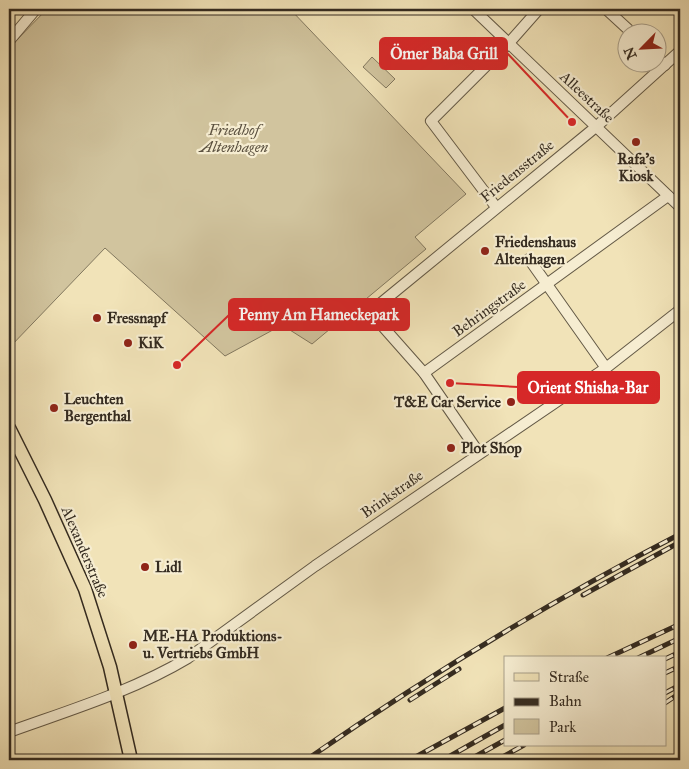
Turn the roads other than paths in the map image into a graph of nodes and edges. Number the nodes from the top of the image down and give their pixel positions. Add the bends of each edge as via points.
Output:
1 (36, 9) edge
2 (473, 9) edge
3 (539, 9) edge
4 (606, 9) edge
5 (620, 22) edge
6 (9, 41) edge
7 (509, 43) junction
8 (680, 51) edge
9 (666, 64) edge
10 (657, 72) edge
11 (597, 126) junction
12 (668, 196) junction
13 (496, 207) junction
14 (680, 207) edge
15 (529, 259) dead end
16 (548, 282) junction
17 (680, 310) edge
18 (606, 368) junction
19 (424, 373) junction
20 (9, 428) edge
21 (479, 453) junction
22 (116, 693) junction
23 (9, 732) edge
24 (131, 760) edge

1 - 6 street
2 - 7 street, Alleestraße
3 - 7 street
4 - 5 street
7 - 11 street, Alleestraße
7 - 13 street via 431,122
8 - 9 street, Friedensstraße
10 - 11 street, Friedensstraße
11 - 12 street, Alleestraße
11 - 13 street, Friedensstraße
12 - 14 street, Alleestraße
12 - 16 street, Behringstraße
13 - 19 street, Friedensstraße via 370,312
15 - 16 street
16 - 18 street
16 - 19 street, Behringstraße
17 - 18 street, Brinkstraße
18 - 21 street, Brinkstraße
19 - 21 street
20 - 22 main road, Alexanderstraße via 85,589
21 - 22 street, Brinkstraße via 315,566 205,647 167,671
22 - 23 street, Brinkstraße
22 - 24 main road, Alexanderstraße

